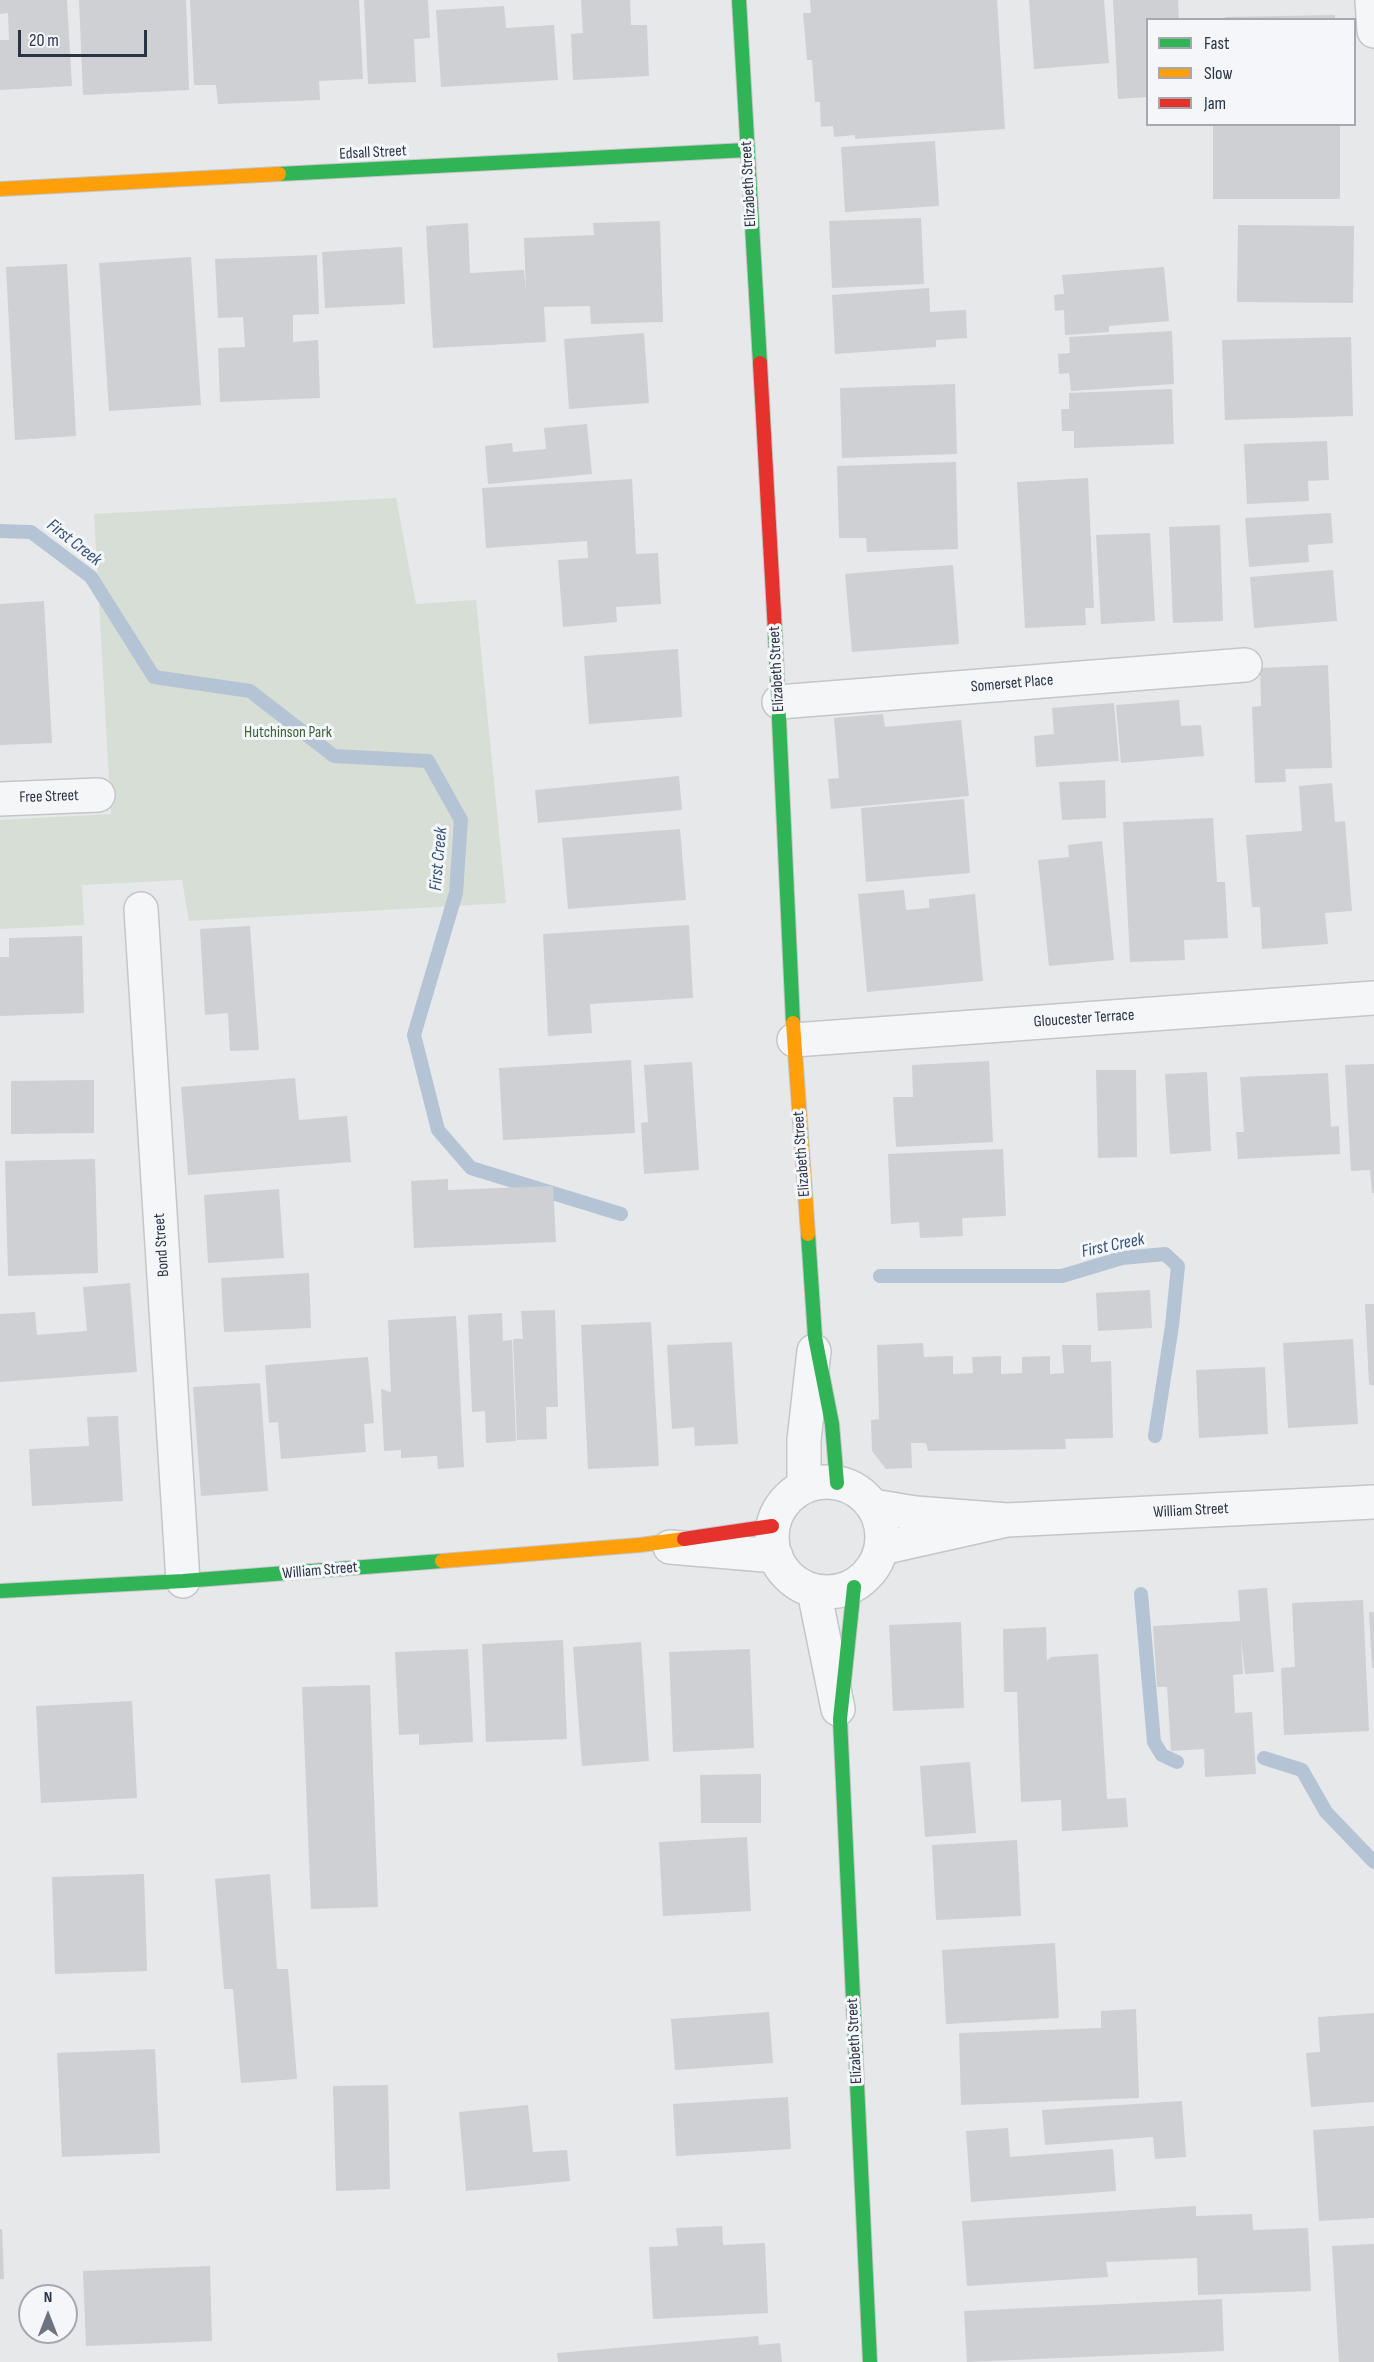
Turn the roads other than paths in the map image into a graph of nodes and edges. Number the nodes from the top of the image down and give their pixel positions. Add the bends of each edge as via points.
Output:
1 (739, 0) edge
2 (1372, 0) edge
3 (1374, 31) edge
4 (747, 150) junction
5 (0, 189) edge
6 (1245, 665) dead end
7 (779, 702) junction
8 (99, 795) dead end
9 (0, 799) edge
10 (141, 909) dead end
11 (1374, 998) edge
12 (794, 1040) junction
13 (815, 1338) junction
14 (837, 1483) junction
15 (804, 1486) junction
16 (1374, 1502) edge
17 (873, 1506) junction
18 (1007, 1520) junction
19 (774, 1541) junction
20 (640, 1545) joint
21 (882, 1548) junction
22 (183, 1581) junction
23 (854, 1587) junction
24 (0, 1591) edge
25 (814, 1591) junction
26 (840, 1719) junction
27 (870, 2362) edge

1 - 4 street, Elizabeth Street
2 - 3 street
4 - 5 street, Edsall Street
4 - 7 street, Elizabeth Street
6 - 7 street, Somerset Place
7 - 12 street, Elizabeth Street
8 - 9 street, Free Street
10 - 22 street, Bond Street
11 - 12 street, Gloucester Terrace
12 - 13 street, Elizabeth Street
13 - 14 street, Elizabeth Street via 832,1424
13 - 15 street, Elizabeth Street via 804,1440
14 - 15 street
14 - 17 street via 853,1488
15 - 19 street via 783,1504
16 - 18 street, William Street
17 - 18 street, William Street
17 - 21 street via 882,1527
18 - 21 street, William Street
19 - 20 street, William Street
19 - 25 street via 778,1563 788,1578
20 - 22 street, William Street
21 - 23 street via 868,1576
22 - 24 street, William Street
23 - 25 street via 837,1592
23 - 26 street, Elizabeth Street
25 - 26 street, Elizabeth Street
26 - 27 street, Elizabeth Street

